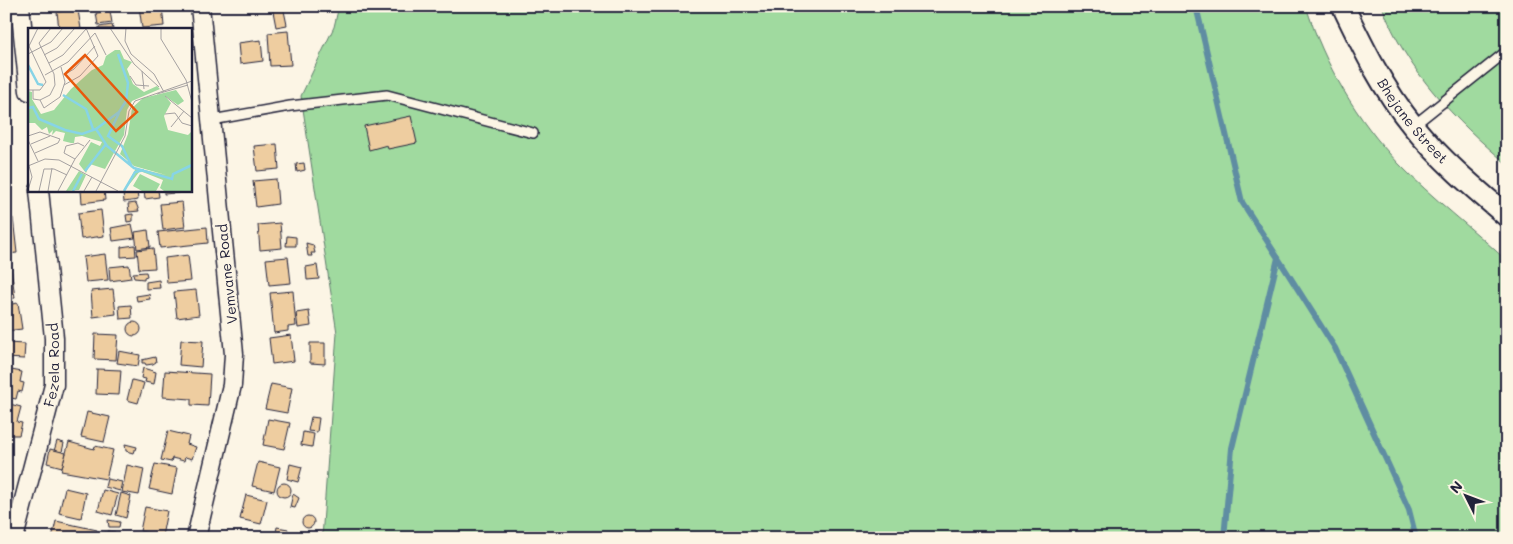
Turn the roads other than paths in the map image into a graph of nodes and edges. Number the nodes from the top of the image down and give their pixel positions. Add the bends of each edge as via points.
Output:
1 (20, 6) edge
2 (200, 6) edge
3 (1343, 6) edge
4 (1507, 51) edge
5 (28, 82) edge
6 (212, 120) junction
7 (1413, 126) junction
8 (533, 133) dead end
9 (39, 191) edge
10 (1507, 216) edge
11 (14, 538) edge
12 (196, 538) edge

1 - 5 street
2 - 6 street, Vemvane Road
3 - 7 street, Bhejane Street via 1365,53
4 - 7 lane
6 - 8 lane via 387,94
6 - 12 street, Vemvane Road via 234,354 232,385
7 - 10 street, Bhejane Street via 1463,179
9 - 11 street, Fezela Road via 54,338 54,385

